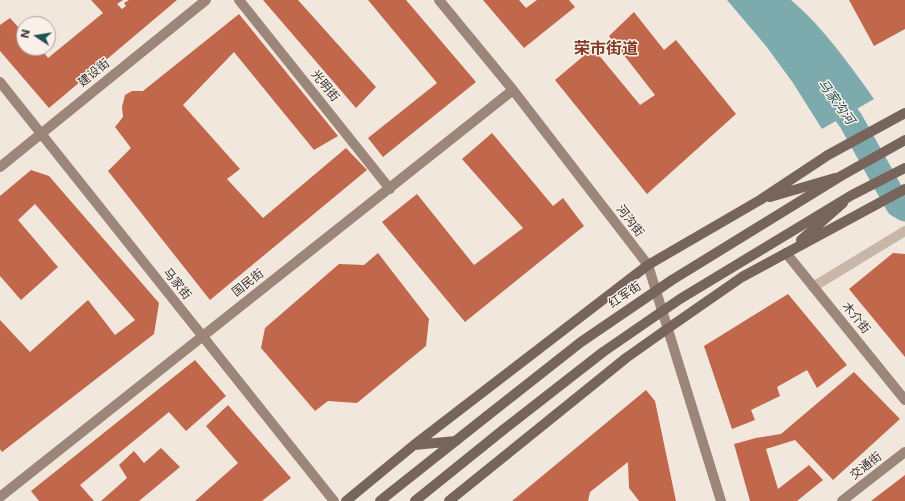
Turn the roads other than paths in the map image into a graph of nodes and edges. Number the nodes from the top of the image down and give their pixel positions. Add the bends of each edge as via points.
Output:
1 (206, 0) edge
2 (239, 0) edge
3 (439, 0) edge
4 (0, 82) edge
5 (513, 90) junction
6 (904, 114) edge
7 (41, 133) junction
8 (905, 140) edge
9 (0, 167) edge
10 (905, 168) edge
11 (841, 176) junction
12 (390, 189) junction
13 (905, 189) edge
14 (852, 196) junction
15 (760, 200) junction
16 (905, 231) edge
17 (786, 253) junction
18 (648, 265) junction
19 (813, 287) junction
20 (667, 329) junction
21 (202, 336) junction
22 (905, 400) edge
23 (456, 441) junction
24 (414, 445) junction
25 (905, 452) edge
26 (0, 497) edge
27 (4, 501) edge
28 (334, 501) edge
29 (346, 501) edge
30 (380, 501) edge
31 (415, 501) edge
32 (449, 501) edge
33 (721, 501) edge
34 (842, 501) edge

1 - 7 street, 建设街
2 - 12 street, 光明街
3 - 5 street, 河沟街
4 - 7 street, 马家街
5 - 12 street, 国民街
5 - 18 street, 河沟街
6 - 15 main road, 红军街 via 828,155
7 - 9 street, 建设街
7 - 21 street, 马家街
8 - 11 main road, 红军街, bridge
10 - 14 main road, bridge
11 - 15 main road
11 - 23 main road, 红军街, bridge via 608,322
12 - 21 street, 国民街
13 - 17 main road
14 - 17 main road
14 - 31 main road, bridge via 674,303 603,352
15 - 18 main road, 红军街
16 - 19 street
17 - 19 street, 木介街
17 - 20 main road via 742,277
18 - 20 street, 河沟街
18 - 24 main road, 红军街
19 - 22 street, 木介街
20 - 32 main road via 626,358
20 - 33 street, 河沟街
21 - 26 street, 国民街
21 - 28 street, 马家街
23 - 24 main road
23 - 30 main road, 红军街
24 - 29 main road, 红军街
25 - 34 street, 交通街
26 - 27 street

